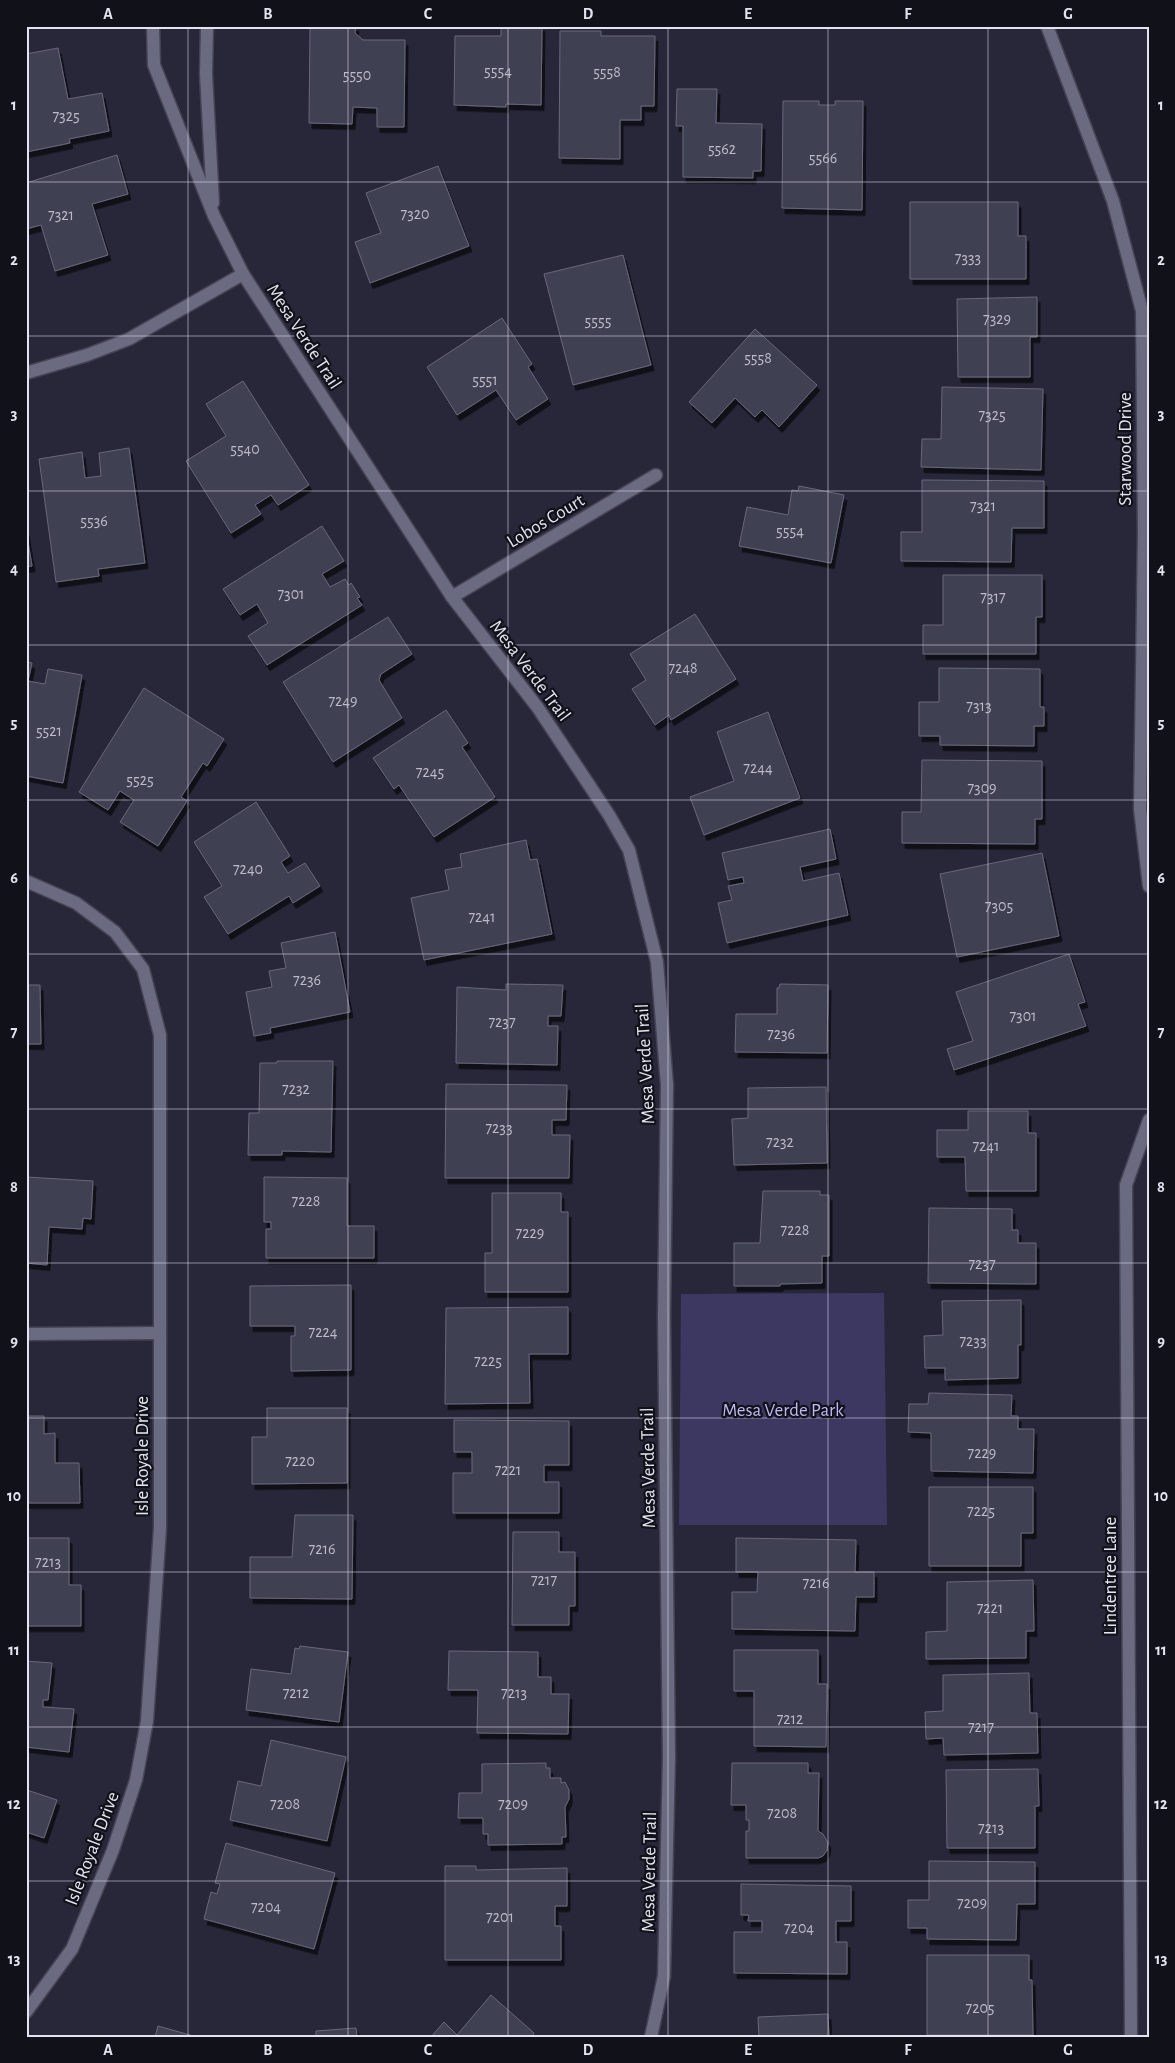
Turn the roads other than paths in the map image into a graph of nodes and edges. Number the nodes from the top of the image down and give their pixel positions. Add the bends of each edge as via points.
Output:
1 (153, 26) edge
2 (207, 26) edge
3 (1047, 26) edge
4 (214, 216) junction
5 (243, 274) junction
6 (26, 373) edge
7 (656, 475) dead end
8 (1146, 533) edge
9 (452, 597) junction
10 (26, 881) edge
11 (1149, 886) edge
12 (1149, 1120) edge
13 (160, 1333) junction
14 (26, 1334) edge
15 (26, 2012) edge
16 (651, 2037) edge
17 (1130, 2037) edge

1 - 4 street, Mesa Verde Trail via 154,65
2 - 4 street, Mesa Verde Trail via 206,74
3 - 8 street, Starwood Drive via 1113,201 1142,312
4 - 5 street, Mesa Verde Trail
5 - 6 street via 130,339
5 - 9 street, Mesa Verde Trail
7 - 9 street, Lobos Court
8 - 11 street, Starwood Drive via 1140,809
9 - 16 street, Mesa Verde Trail via 538,708 630,850 658,962 667,1085 664,1318 670,1757 664,1976
10 - 13 street, Isle Royale Drive via 76,903 115,932 143,969 160,1036
12 - 17 street, Lindentree Lane via 1126,1185
13 - 14 street
13 - 15 street, Isle Royale Drive via 160,1528 147,1721 136,1780 114,1850 72,1949

